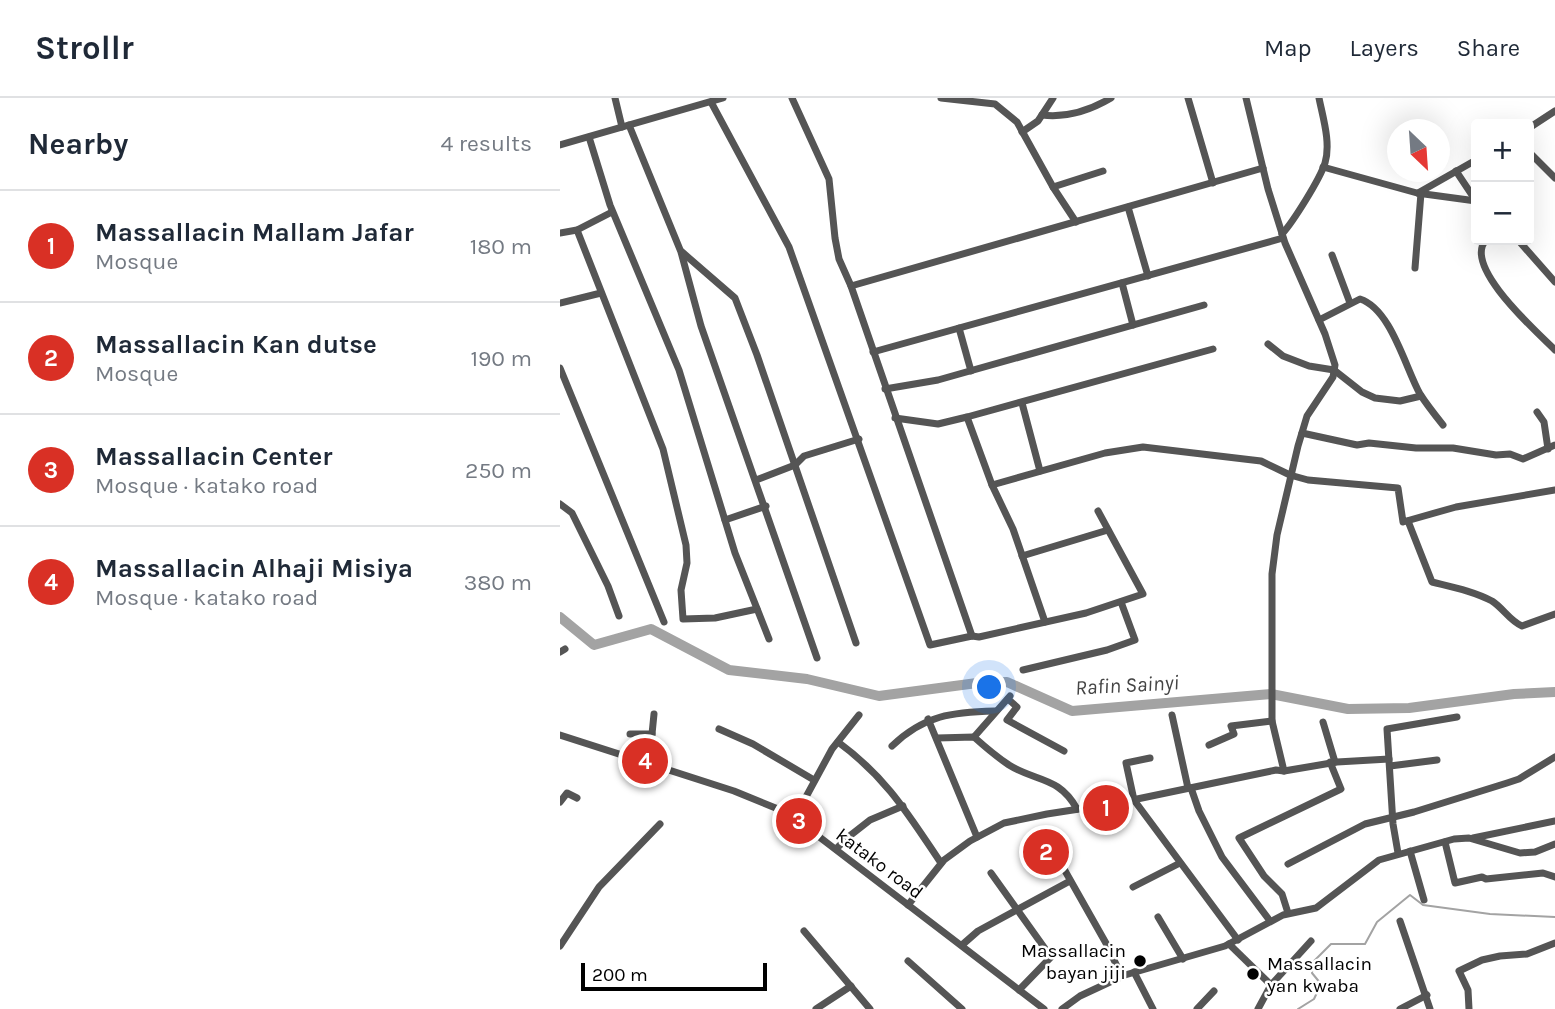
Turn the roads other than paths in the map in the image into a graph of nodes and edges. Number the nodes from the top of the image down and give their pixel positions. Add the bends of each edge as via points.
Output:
1 (615, 98) edge
2 (723, 98) edge
3 (792, 98) edge
4 (941, 98) edge
5 (1004, 98) edge
6 (1053, 98) edge
7 (1111, 98) edge
8 (1188, 98) edge
9 (1246, 98) edge
10 (1318, 98) edge
11 (710, 102) junction
12 (998, 106) junction
13 (1555, 111) edge
14 (1042, 115) junction
15 (1534, 125) edge
16 (626, 126) junction
17 (1022, 132) junction
18 (589, 137) junction
19 (560, 145) edge
20 (1534, 157) edge
21 (1471, 162) edge
22 (1323, 167) junction
23 (1263, 168) junction
24 (1103, 171) dead end
25 (1456, 171) junction
26 (1555, 178) edge
27 (1213, 183) junction
28 (1053, 187) junction
29 (1419, 193) junction
30 (1471, 194) edge
31 (1471, 200) edge
32 (1128, 207) junction
33 (612, 212) junction
34 (1076, 222) junction
35 (578, 230) junction
36 (560, 233) edge
37 (1283, 236) junction
38 (1484, 245) edge
39 (1522, 245) edge
40 (681, 252) junction
41 (1332, 256) dead end
42 (1415, 268) dead end
43 (1149, 275) junction
44 (1555, 282) edge
45 (1122, 283) junction
46 (851, 286) junction
47 (601, 293) junction
48 (560, 303) edge
49 (1350, 303) junction
50 (1205, 305) dead end
51 (1319, 320) junction
52 (1133, 325) junction
53 (959, 328) junction
54 (1268, 344) dead end
55 (1213, 349) dead end
56 (1555, 350) edge
57 (873, 352) junction
58 (560, 368) edge
59 (1334, 370) junction
60 (971, 371) junction
61 (885, 389) junction
62 (1421, 396) junction
63 (1022, 403) junction
64 (1537, 412) dead end
65 (967, 417) junction
66 (895, 418) junction
67 (1443, 425) dead end
68 (1302, 433) junction
69 (859, 439) junction
70 (1552, 447) edge
71 (795, 465) junction
72 (1040, 471) junction
73 (1290, 475) junction
74 (756, 480) junction
75 (992, 485) junction
76 (1555, 490) edge
77 (560, 504) edge
78 (766, 506) junction
79 (1098, 511) dead end
80 (725, 520) junction
81 (1408, 521) junction
82 (1108, 530) junction
83 (1022, 556) junction
84 (1121, 603) junction
85 (757, 609) junction
86 (1555, 614) edge
87 (619, 616) dead end
88 (664, 622) dead end
89 (1045, 622) junction
90 (972, 636) junction
91 (769, 639) dead end
92 (856, 643) dead end
93 (817, 658) dead end
94 (1023, 670) dead end
95 (996, 711) junction
96 (654, 714) dead end
97 (859, 715) dead end
98 (1172, 715) dead end
99 (1457, 717) dead end
100 (1272, 718) junction
101 (928, 719) junction
102 (1322, 722) dead end
103 (719, 729) dead end
104 (630, 734) dead end
105 (652, 734) junction
106 (560, 736) edge
107 (974, 737) junction
108 (937, 738) junction
109 (838, 743) junction
110 (892, 746) dead end
111 (1209, 746) dead end
112 (1064, 751) dead end
113 (1555, 757) edge
114 (1150, 758) dead end
115 (1437, 760) dead end
116 (1333, 762) junction
117 (1390, 763) junction
118 (649, 764) junction
119 (1284, 771) junction
120 (814, 780) junction
121 (1189, 788) junction
122 (576, 798) dead end
123 (1134, 800) junction
124 (560, 802) edge
125 (903, 806) junction
126 (1077, 809) junction
127 (1393, 818) junction
128 (794, 819) junction
129 (1555, 821) edge
130 (660, 824) dead end
131 (977, 837) junction
132 (1469, 838) junction
133 (1446, 842) junction
134 (1555, 844) edge
135 (836, 849) junction
136 (1410, 850) junction
137 (1398, 853) junction
138 (1030, 859) dead end
139 (941, 863) junction
140 (1180, 863) junction
141 (1288, 864) dead end
142 (991, 873) dead end
143 (1555, 877) edge
144 (1070, 881) junction
145 (1133, 887) dead end
146 (1424, 900) dead end
147 (908, 905) junction
148 (1017, 909) junction
149 (1288, 914) junction
150 (1158, 917) dead end
151 (1270, 921) junction
152 (1400, 921) dead end
153 (804, 931) dead end
154 (1238, 940) junction
155 (1311, 941) dead end
156 (1555, 943) edge
157 (1229, 944) junction
158 (962, 945) junction
159 (560, 946) edge
160 (1183, 959) junction
161 (908, 961) dead end
162 (1134, 972) junction
163 (1122, 977) junction
164 (1271, 985) junction
165 (851, 986) junction
166 (1019, 990) junction
167 (1214, 991) dead end
168 (1427, 995) junction
169 (816, 1009) edge
170 (870, 1009) edge
171 (962, 1009) edge
172 (1044, 1009) edge
173 (1062, 1009) edge
174 (1153, 1009) edge
175 (1197, 1009) edge
176 (1258, 1009) edge
177 (1401, 1009) edge
178 (1430, 1009) edge
179 (1469, 1009) edge

1 - 16 street
2 - 11 street
3 - 46 street via 829,179 839,259
4 - 12 street
5 - 12 street
6 - 14 street
7 - 14 street via 1064,116
8 - 27 street
9 - 23 street
10 - 22 street via 1326,130
11 - 16 street
11 - 69 street via 789,247
12 - 17 street
13 - 15 street
14 - 17 street
16 - 18 street
16 - 40 street
17 - 28 street
18 - 19 street
18 - 33 street
20 - 26 street
21 - 25 street
22 - 29 street
22 - 37 street
23 - 27 street
23 - 37 street
24 - 28 street
25 - 29 street
25 - 30 street
27 - 32 street
28 - 34 street
29 - 31 street
29 - 42 street
32 - 34 street
32 - 43 street
33 - 35 street
33 - 80 street via 678,370
34 - 46 street
35 - 36 street
35 - 47 street
37 - 43 street
37 - 51 street
38 - 56 street via 1483,264 1490,278
39 - 44 street
40 - 71 street via 735,298
40 - 74 street via 701,327
41 - 49 street
43 - 45 street
45 - 52 street
45 - 53 street
46 - 57 street
47 - 48 street
47 - 85 street via 663,449 686,545 683,619
49 - 51 street
49 - 62 street via 1363,300 1379,314
50 - 52 street
51 - 59 street
52 - 60 street
53 - 57 street
53 - 60 street
54 - 59 street via 1283,356
55 - 63 street
57 - 61 street
58 - 88 street
59 - 62 street via 1376,398 1400,401
59 - 68 street
60 - 61 street
61 - 66 street
62 - 67 street
63 - 65 street
63 - 72 street
64 - 70 street
65 - 66 street via 938,424
65 - 75 street
66 - 90 street
68 - 70 street via 1357,445 1453,448 1523,459
68 - 73 street
69 - 71 street via 804,456
69 - 90 street via 930,645
71 - 74 street
71 - 92 street
72 - 73 street via 1143,447 1261,461
72 - 75 street
73 - 81 street via 1398,488 1403,522
73 - 100 street via 1272,574
74 - 78 street
75 - 83 street
76 - 81 street via 1455,507
77 - 87 street via 572,513
78 - 80 street
78 - 93 street
79 - 82 street
80 - 85 street
81 - 86 street via 1432,582 1493,602 1522,626
82 - 83 street
82 - 84 street via 1143,594
83 - 89 street
84 - 89 street
84 - 94 street via 1135,640
85 - 91 street
89 - 90 street
95 - 101 street
95 - 107 street
95 - 112 street via 1009,698 1017,708 1007,720
96 - 105 street
97 - 109 street
98 - 121 street
99 - 117 street via 1387,729
100 - 111 street via 1231,726 1234,734
100 - 119 street
101 - 108 street
101 - 110 street
102 - 116 street
103 - 120 street
104 - 105 street
105 - 118 street
106 - 118 street, katako road
107 - 108 street
107 - 126 street via 1010,765 1061,787
108 - 131 street
109 - 120 street
109 - 125 street via 873,770
113 - 127 street via 1519,779
114 - 123 street via 1126,763
115 - 117 street
116 - 117 street
116 - 119 street
116 - 149 street via 1342,789 1239,838 1282,894
117 - 127 street
118 - 128 street, katako road via 734,791
119 - 121 street
120 - 128 street
121 - 123 street
121 - 151 street via 1222,857
122 - 124 street via 567,793
123 - 126 street
123 - 140 street
125 - 135 street via 870,820
125 - 139 street
126 - 131 street via 1013,821
127 - 137 street
127 - 141 street via 1365,824
128 - 135 street, katako road
129 - 132 street
130 - 159 street via 600,887
131 - 139 street
132 - 133 street
132 - 134 street via 1520,853
133 - 136 street
133 - 143 street via 1455,883 1543,873
135 - 147 street, katako road
136 - 137 street
136 - 146 street
137 - 149 street via 1379,860 1316,908
138 - 144 street via 1051,846
139 - 147 street
140 - 145 street
140 - 154 street
142 - 148 street
144 - 148 street
144 - 163 street
147 - 158 street, katako road
148 - 158 street
148 - 166 street via 1051,957
149 - 151 street
150 - 160 street
151 - 154 street
152 - 168 street
153 - 165 street
154 - 157 street
155 - 164 street
156 - 179 street via 1527,954 1482,960 1460,971
157 - 160 street
157 - 164 street
158 - 166 street, katako road
160 - 162 street
161 - 171 street
162 - 163 street
162 - 174 street
163 - 173 street
164 - 176 street
165 - 169 street
165 - 170 street
166 - 172 street, katako road
167 - 175 street
168 - 177 street
168 - 178 street

